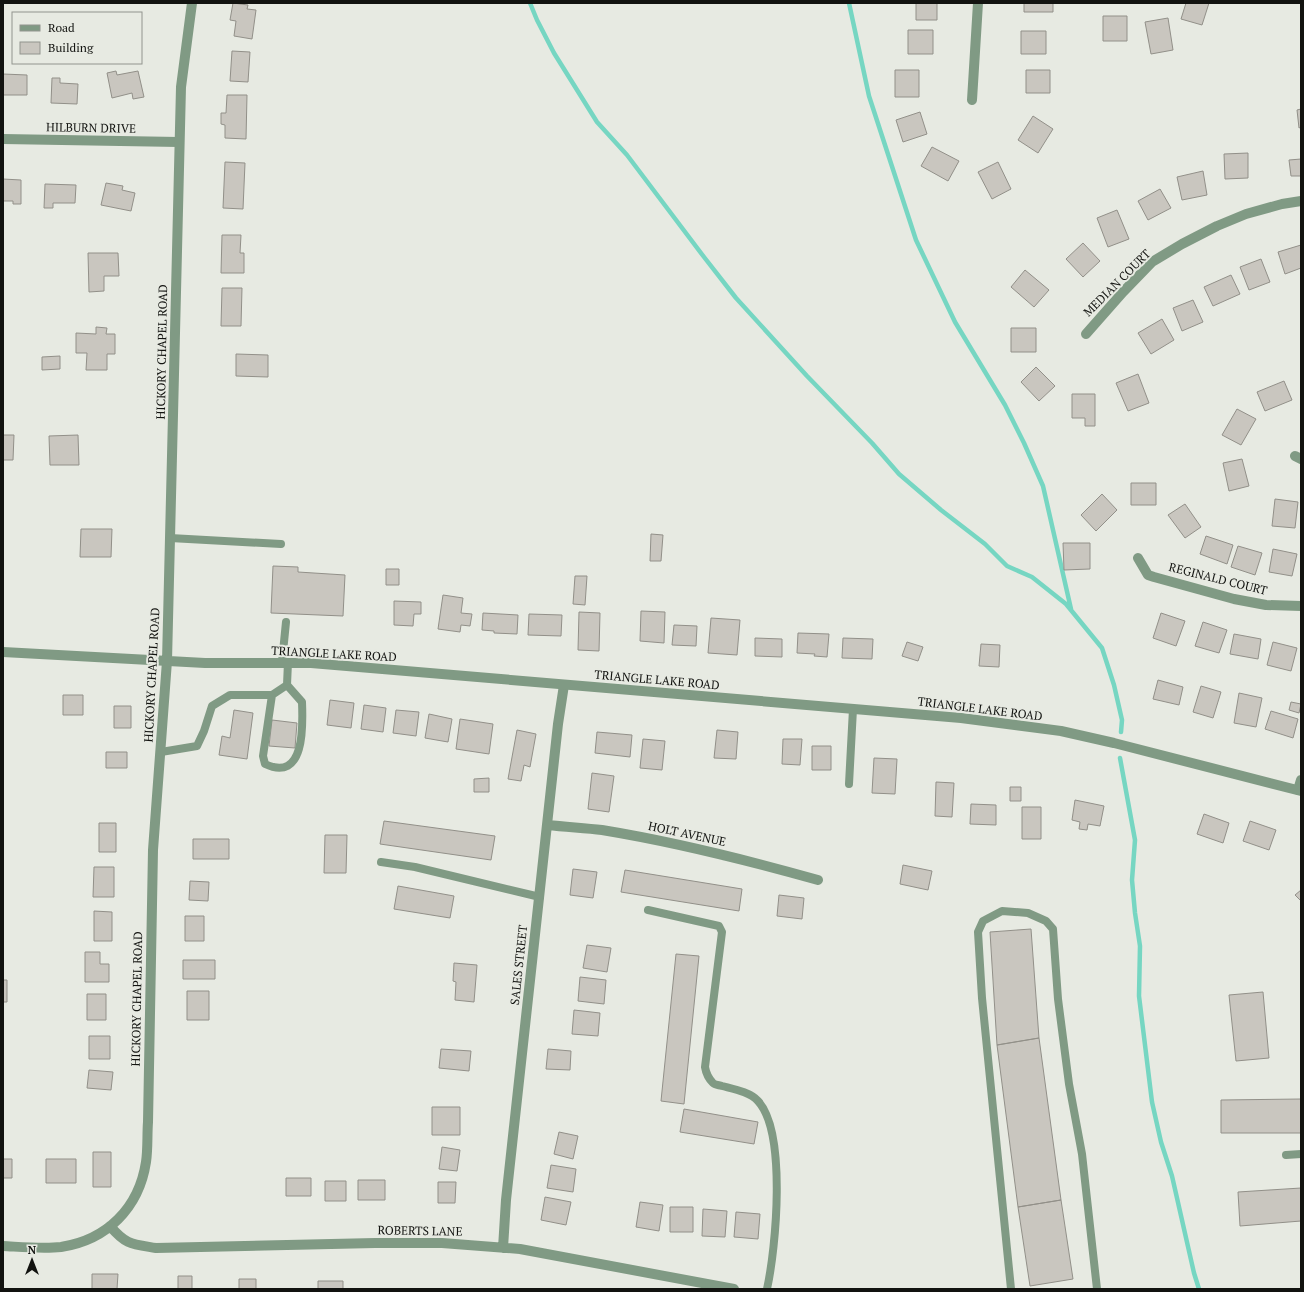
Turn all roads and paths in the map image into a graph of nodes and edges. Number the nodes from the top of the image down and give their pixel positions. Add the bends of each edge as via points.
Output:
1 (192, 3) edge
2 (978, 3) edge
3 (972, 100) dead end
4 (3, 139) edge
5 (179, 142) junction
6 (1301, 201) edge
7 (1086, 334) dead end
8 (170, 538) junction
9 (281, 544) dead end
10 (1138, 558) dead end
11 (1301, 606) edge
12 (286, 622) dead end
13 (3, 652) edge
14 (167, 661) junction
15 (285, 662) junction
16 (287, 685) junction
17 (564, 685) junction
18 (272, 695) junction
19 (853, 709) junction
20 (161, 752) junction
21 (1301, 780) edge
22 (849, 784) dead end
23 (1300, 791) edge
24 (548, 825) junction
25 (381, 862) dead end
26 (818, 880) dead end
27 (540, 897) junction
28 (648, 910) dead end
29 (1301, 1154) edge
30 (1286, 1155) dead end
31 (110, 1226) junction
32 (3, 1246) edge
33 (503, 1248) junction
34 (734, 1289) edge
35 (767, 1289) edge
36 (1011, 1289) edge
37 (1097, 1289) edge

1 - 5 street, HICKORY CHAPEL ROAD via 181,87
2 - 3 street
4 - 5 street, HILBURN DRIVE
5 - 8 street, HICKORY CHAPEL ROAD
6 - 7 street, MEDIAN COURT via 1246,214 1217,226 1152,262
8 - 9 lane
8 - 14 street, HICKORY CHAPEL ROAD
10 - 11 street, REGINALD COURT via 1148,575 1154,577 1234,599 1266,605
12 - 15 lane
13 - 14 street, TRIANGLE LAKE ROAD
14 - 15 street, TRIANGLE LAKE ROAD
14 - 20 street, HICKORY CHAPEL ROAD
15 - 16 lane
15 - 17 street, TRIANGLE LAKE ROAD
16 - 18 lane
16 - 18 lane via 302,702 303,722 297,758 282,768 265,764 263,756
17 - 19 street, TRIANGLE LAKE ROAD
17 - 24 street, SALES STREET
18 - 20 lane via 230,695 212,706 197,746
19 - 22 lane
19 - 23 street, TRIANGLE LAKE ROAD via 961,718 1060,731
20 - 31 street, HICKORY CHAPEL ROAD via 153,850 146,1162 140,1187 130,1206
21 - 23 street
24 - 26 street, HOLT AVENUE via 602,830 698,849
24 - 27 street, SALES STREET
25 - 27 lane via 415,867
27 - 33 street, SALES STREET via 506,1200
28 - 35 lane via 719,926 722,932 705,1067 707,1075 714,1083 746,1093 758,1100 769,1120 776,1148 776,1208 772,1265
29 - 30 lane
31 - 32 street, HICKORY CHAPEL ROAD via 97,1236 78,1244 59,1247
31 - 33 street, ROBERTS LANE via 120,1238 132,1244 156,1248 442,1243
33 - 34 street, ROBERTS LANE
36 - 37 lane via 978,932 983,921 1002,911 1028,913 1046,921 1052,929 1058,999 1069,1084 1082,1154

